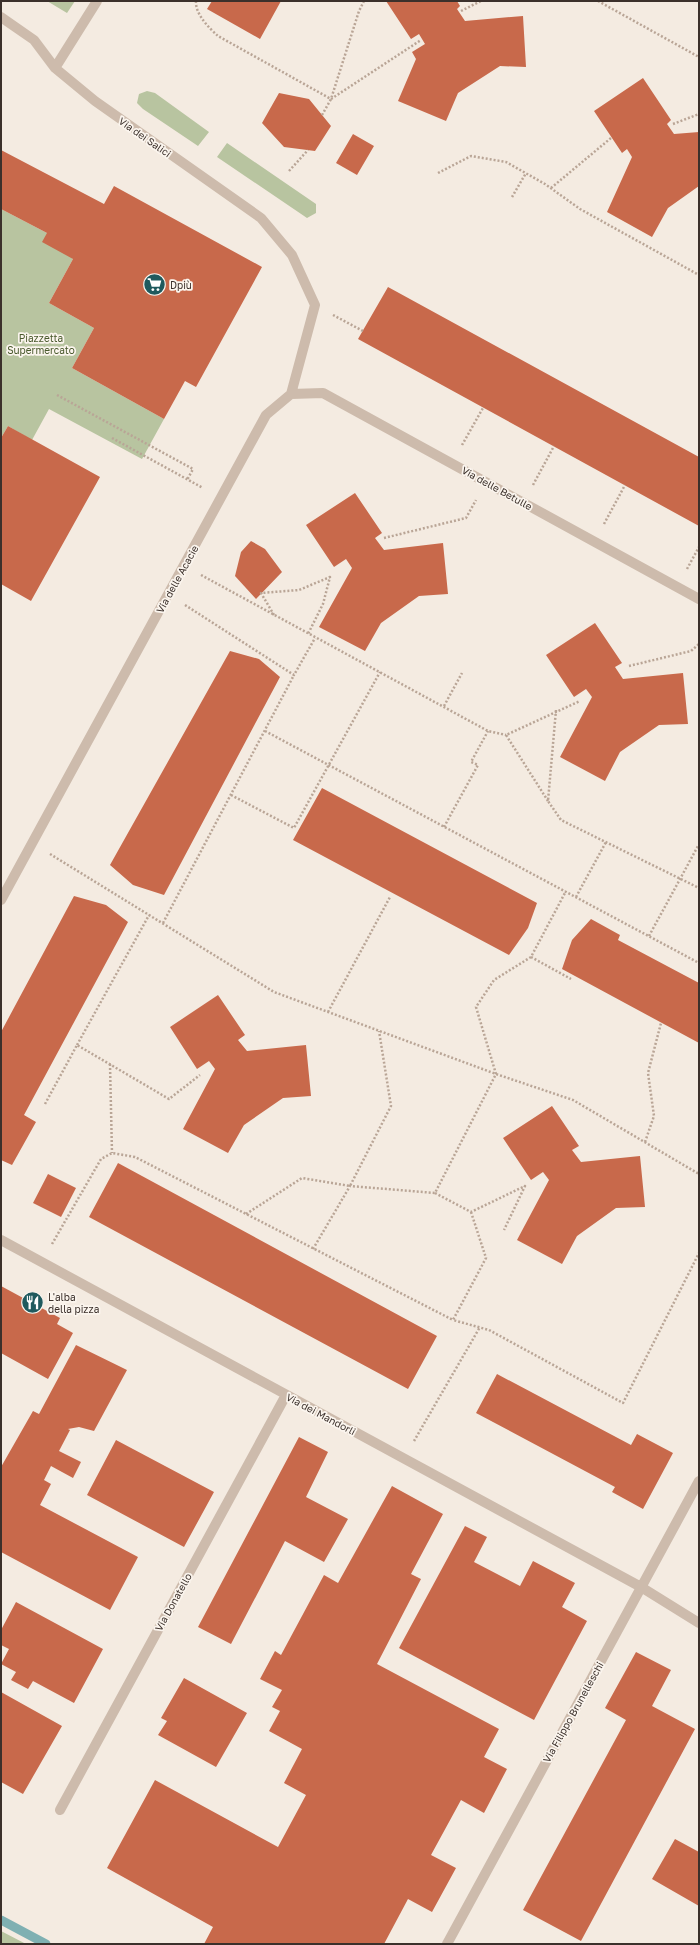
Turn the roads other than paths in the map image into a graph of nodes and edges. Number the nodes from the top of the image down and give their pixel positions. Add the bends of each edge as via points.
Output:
1 (97, 1) edge
2 (1, 17) edge
3 (55, 68) junction
4 (291, 394) junction
5 (699, 599) edge
6 (1, 900) edge
7 (1, 1240) edge
8 (286, 1395) junction
9 (699, 1481) edge
10 (641, 1587) junction
11 (699, 1623) edge
12 (60, 1810) dead end
13 (447, 1944) edge

1 - 3 street
2 - 3 street, Via dei Salici via 34,40
3 - 4 street, Via dei Salici via 95,101 261,218 292,255 315,305
4 - 5 street, Via delle Betulle via 323,393
4 - 6 street, Via delle Acacie via 266,415
7 - 8 street, Via dei Mandorli
8 - 10 street, Via dei Mandorli
8 - 12 street, Via Donatello
9 - 10 street, Via Filippo Brunelleschi
10 - 11 street, Via dei Mandorli
10 - 13 street, Via Filippo Brunelleschi

